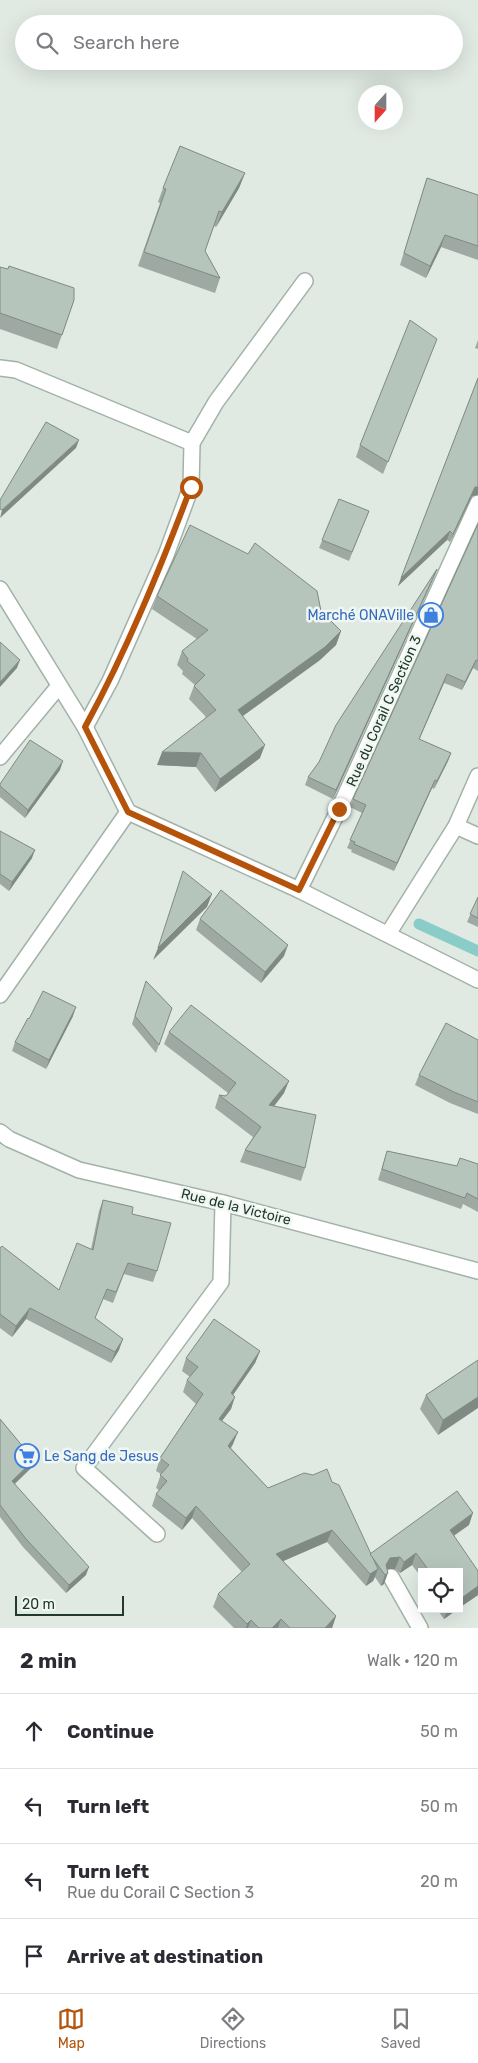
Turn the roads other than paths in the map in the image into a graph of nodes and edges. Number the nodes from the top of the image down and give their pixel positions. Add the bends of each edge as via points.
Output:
1 (305, 281) dead end
2 (0, 368) edge
3 (192, 443) junction
4 (478, 503) edge
5 (0, 589) edge
6 (59, 686) junction
7 (85, 727) junction
8 (0, 757) edge
9 (478, 776) edge
10 (128, 812) junction
11 (456, 826) junction
12 (478, 836) edge
13 (299, 890) junction
14 (388, 934) junction
15 (478, 980) edge
16 (0, 994) edge
17 (0, 1132) edge
18 (223, 1203) junction
19 (478, 1271) edge
20 (157, 1534) dead end
21 (391, 1577) dead end
22 (420, 1628) edge

1 - 3 street via 216,402
2 - 3 street via 16,370
3 - 7 street via 191,487 166,555 110,681
4 - 13 street, Rue du Corail C Section 3
5 - 6 street
6 - 7 street
6 - 8 street
7 - 10 street
9 - 11 street
10 - 13 street
10 - 16 street
11 - 12 street
11 - 14 street
13 - 14 street
14 - 15 street
17 - 18 street, Rue de la Victoire via 79,1170
18 - 19 street, Rue de la Victoire
18 - 20 street via 222,1282 84,1468
21 - 22 street

